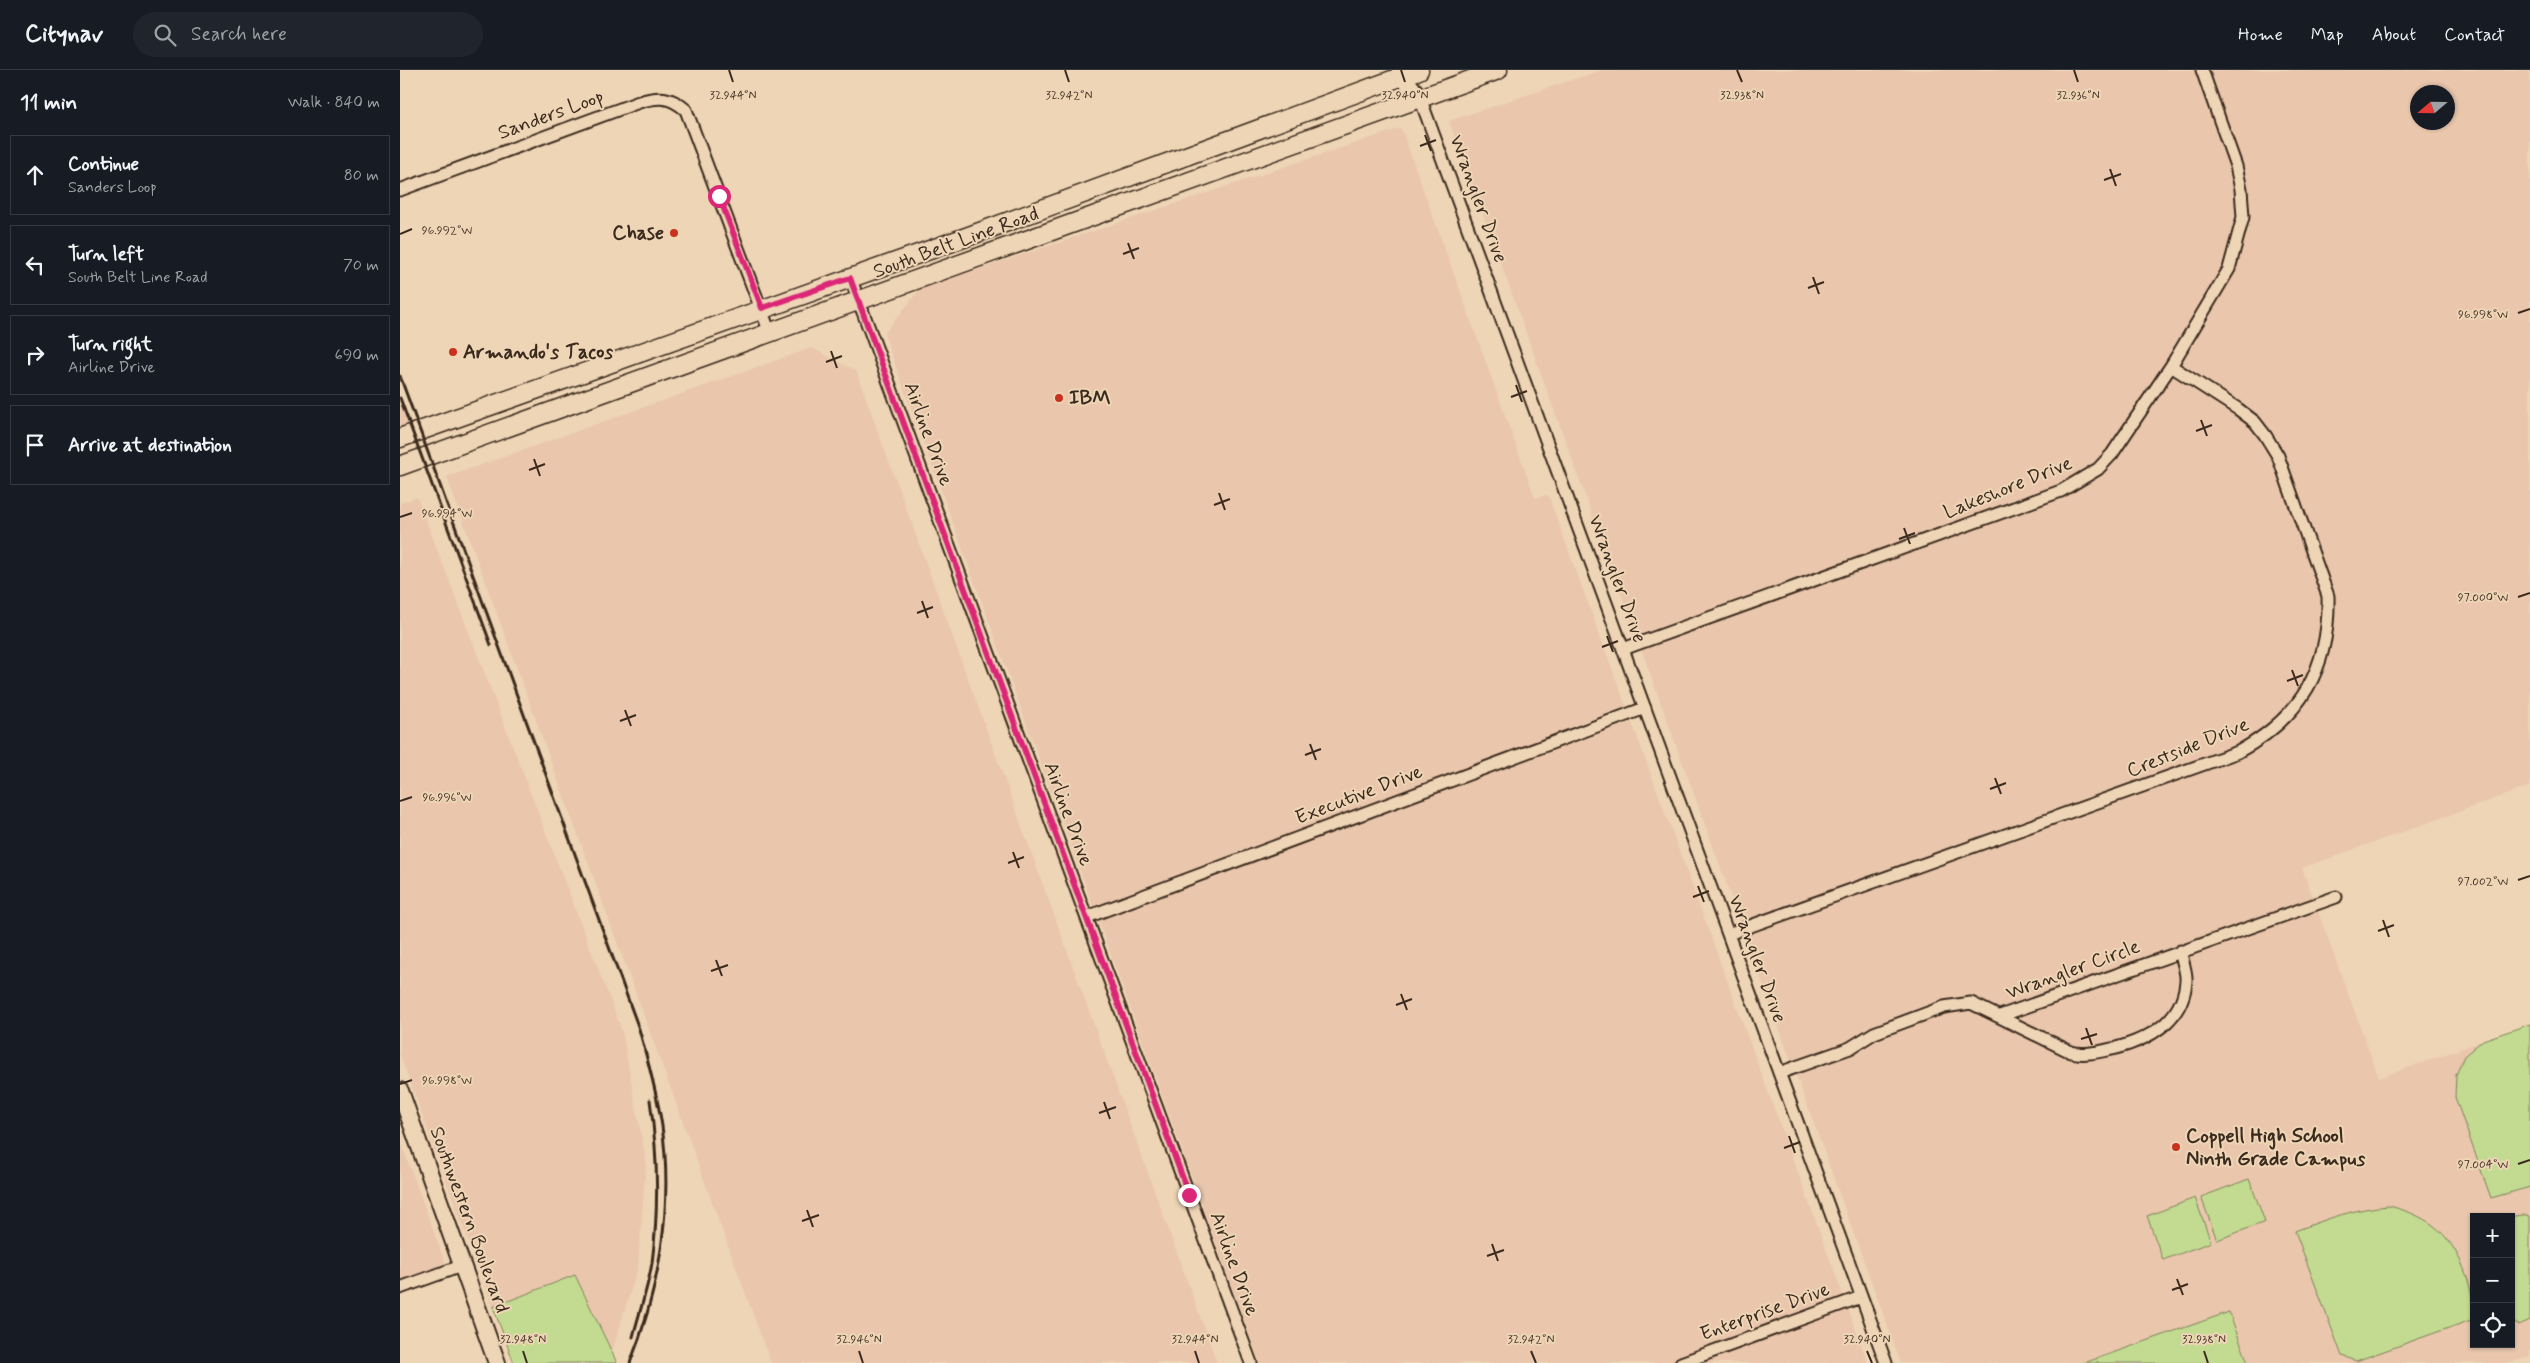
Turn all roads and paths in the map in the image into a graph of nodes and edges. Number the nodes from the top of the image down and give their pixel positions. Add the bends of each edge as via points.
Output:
1 (1498, 70) edge
2 (2202, 70) edge
3 (1410, 72) edge
4 (1420, 98) junction
5 (1111, 184) junction
6 (400, 190) edge
7 (1118, 206) junction
8 (850, 278) junction
9 (859, 300) junction
10 (762, 308) junction
11 (770, 333) junction
12 (2171, 366) junction
13 (460, 417) junction
14 (400, 438) edge
15 (464, 443) junction
16 (400, 466) edge
17 (1623, 649) junction
18 (1645, 708) junction
19 (2336, 897) dead end
20 (1086, 917) junction
21 (1728, 934) junction
22 (2180, 951) junction
23 (2000, 1016) junction
24 (1779, 1073) junction
25 (400, 1092) edge
26 (464, 1265) junction
27 (400, 1288) edge
28 (1861, 1297) junction
29 (497, 1363) edge
30 (1251, 1363) edge
31 (1681, 1363) edge
32 (1886, 1363) edge

1 - 4 main road, South Belt Line Road
2 - 12 street, Lakeshore Drive via 2236,166 2243,217 2229,269
3 - 4 street
3 - 5 main road, South Belt Line Road
4 - 7 main road, South Belt Line Road
4 - 17 street, Wrangler Drive
5 - 7 main road
5 - 8 main road, South Belt Line Road
6 - 10 street, Sanders Loop via 649,99 664,97 675,100 686,110
7 - 9 main road, South Belt Line Road
8 - 9 street, Airline Drive
8 - 10 main road, South Belt Line Road
9 - 11 main road, South Belt Line Road
9 - 20 street, Airline Drive
10 - 11 street, Sanders Loop
10 - 13 main road, South Belt Line Road
11 - 15 main road, South Belt Line Road
12 - 17 street, Lakeshore Drive via 2112,454 2098,468 2062,491
12 - 21 street, Crestside Drive via 2255,422 2278,456 2328,596 2329,615 2324,646 2316,672 2301,701 2263,738 2238,752
13 - 14 main road, South Belt Line Road
13 - 15 main road
15 - 16 main road, South Belt Line Road
17 - 18 street, Wrangler Drive
18 - 20 street, Executive Drive
18 - 21 street, Wrangler Drive
19 - 22 street, Wrangler Circle
20 - 30 street, Airline Drive
21 - 24 street, Wrangler Drive
22 - 23 street, Wrangler Circle
22 - 23 street, Wrangler Circle via 2186,979 2183,997 2173,1016 2156,1032 2124,1046 2081,1055
23 - 24 street via 1971,1003 1944,1007 1874,1033 1850,1048
24 - 28 street, Wrangler Drive
25 - 26 street, Southwestern Boulevard
26 - 27 street
26 - 29 street, Southwestern Boulevard
28 - 31 street, Enterprise Drive
28 - 32 street, Wrangler Drive

